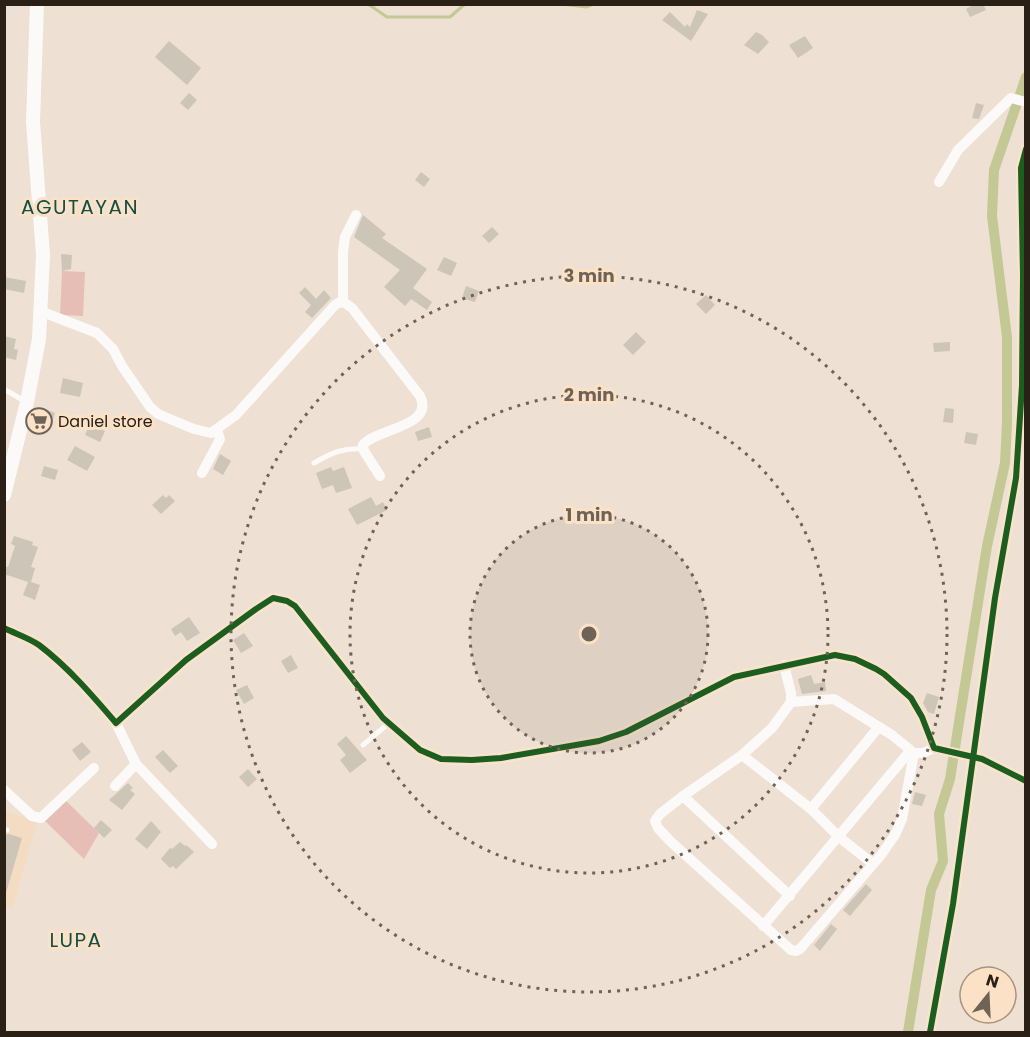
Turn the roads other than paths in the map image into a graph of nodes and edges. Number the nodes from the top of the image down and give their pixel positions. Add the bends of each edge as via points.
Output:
1 (37, 4) edge
2 (1026, 102) edge
3 (1026, 149) edge
4 (939, 182) dead end
5 (356, 215) dead end
6 (343, 302) junction
7 (40, 311) junction
8 (4, 389) edge
9 (27, 402) junction
10 (217, 430) junction
11 (364, 449) junction
12 (314, 463) dead end
13 (202, 473) dead end
14 (380, 476) dead end
15 (4, 495) edge
16 (4, 628) edge
17 (784, 665) junction
18 (791, 702) junction
19 (116, 723) junction
20 (389, 723) junction
21 (879, 728) junction
22 (363, 745) dead end
23 (938, 749) junction
24 (912, 752) junction
25 (742, 755) junction
26 (967, 755) junction
27 (136, 764) junction
28 (94, 768) dead end
29 (1026, 781) edge
30 (115, 786) dead end
31 (4, 790) edge
32 (683, 796) junction
33 (811, 809) junction
34 (839, 837) junction
35 (212, 844) dead end
36 (872, 863) junction
37 (790, 896) junction
38 (763, 926) junction
39 (930, 1032) edge

1 - 7 main road via 33,122 43,255
2 - 4 street via 1011,98 958,150
3 - 26 street via 1020,168 1022,386 1016,478
5 - 6 street via 345,237
6 - 10 street via 335,304 320,319 236,415
6 - 11 street via 352,308 423,403 418,416 367,439
7 - 9 main road
7 - 10 street via 106,340 158,414 205,433
8 - 9 lane
9 - 15 main road
10 - 13 street via 219,443
11 - 12 lane via 339,450
11 - 14 street
16 - 19 street via 37,644 61,664
17 - 18 street
17 - 20 street via 734,677 626,732 599,741 501,758 454,760 433,756
17 - 23 street via 835,655 876,669 911,698
18 - 21 street via 834,699
18 - 25 street via 772,728
19 - 20 street via 186,660 256,609 280,598 295,606
19 - 27 street
20 - 22 lane
21 - 24 street
21 - 33 street
23 - 24 street
23 - 26 street
24 - 34 street
24 - 36 street via 902,819 890,844
25 - 32 street
25 - 33 street
26 - 29 street via 993,763
26 - 39 street via 952,904
27 - 30 street
27 - 35 street
28 - 31 street via 41,818 32,816
32 - 37 street
32 - 38 street via 656,818 658,828
33 - 34 street
34 - 36 street
34 - 37 street
36 - 38 street via 800,949 791,950
37 - 38 street

